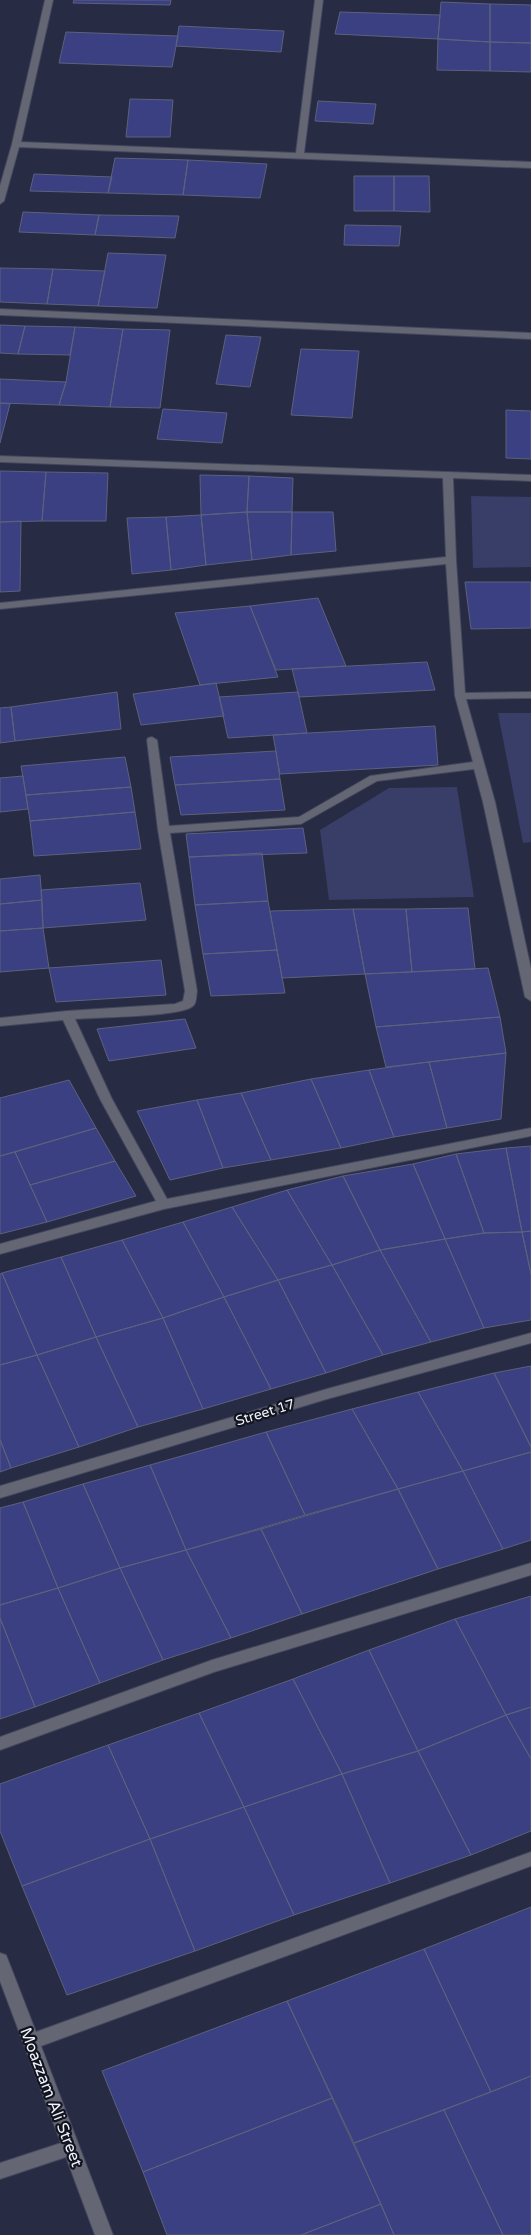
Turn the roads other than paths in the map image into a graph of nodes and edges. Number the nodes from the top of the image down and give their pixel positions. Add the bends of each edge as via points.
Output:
1 (50, 0) edge
2 (319, 0) edge
3 (16, 144) junction
4 (300, 155) junction
5 (531, 165) edge
6 (0, 201) edge
7 (0, 312) edge
8 (531, 336) edge
9 (0, 459) edge
10 (448, 474) junction
11 (531, 478) edge
12 (451, 560) junction
13 (0, 606) edge
14 (531, 695) edge
15 (460, 696) junction
16 (152, 740) dead end
17 (479, 765) junction
18 (164, 830) junction
19 (531, 997) edge
20 (67, 1015) junction
21 (0, 1022) edge
22 (531, 1132) edge
23 (164, 1204) junction
24 (0, 1249) edge
25 (531, 1338) edge
26 (0, 1492) edge
27 (531, 1569) edge
28 (0, 1744) edge
29 (531, 1859) edge
30 (0, 1960) edge
31 (30, 2042) junction
32 (72, 2147) junction
33 (0, 2171) edge
34 (104, 2235) edge

1 - 3 street
2 - 4 street
3 - 4 street
3 - 6 street
4 - 5 street
7 - 8 street
9 - 10 street
10 - 11 street
10 - 12 street
12 - 13 street
12 - 15 street
14 - 15 street
15 - 17 street
16 - 18 street
17 - 18 street via 374,778 301,820
17 - 19 street
18 - 20 street via 191,991 189,1003 177,1008
20 - 21 street
20 - 23 street via 106,1099
22 - 23 street
23 - 24 street
25 - 26 street, Street 17 via 327,1394
27 - 28 street via 212,1666
29 - 31 street
30 - 31 street, Moazzam Ali Street
31 - 32 street, Moazzam Ali Street
32 - 33 street
32 - 34 street, Moazzam Ali Street

